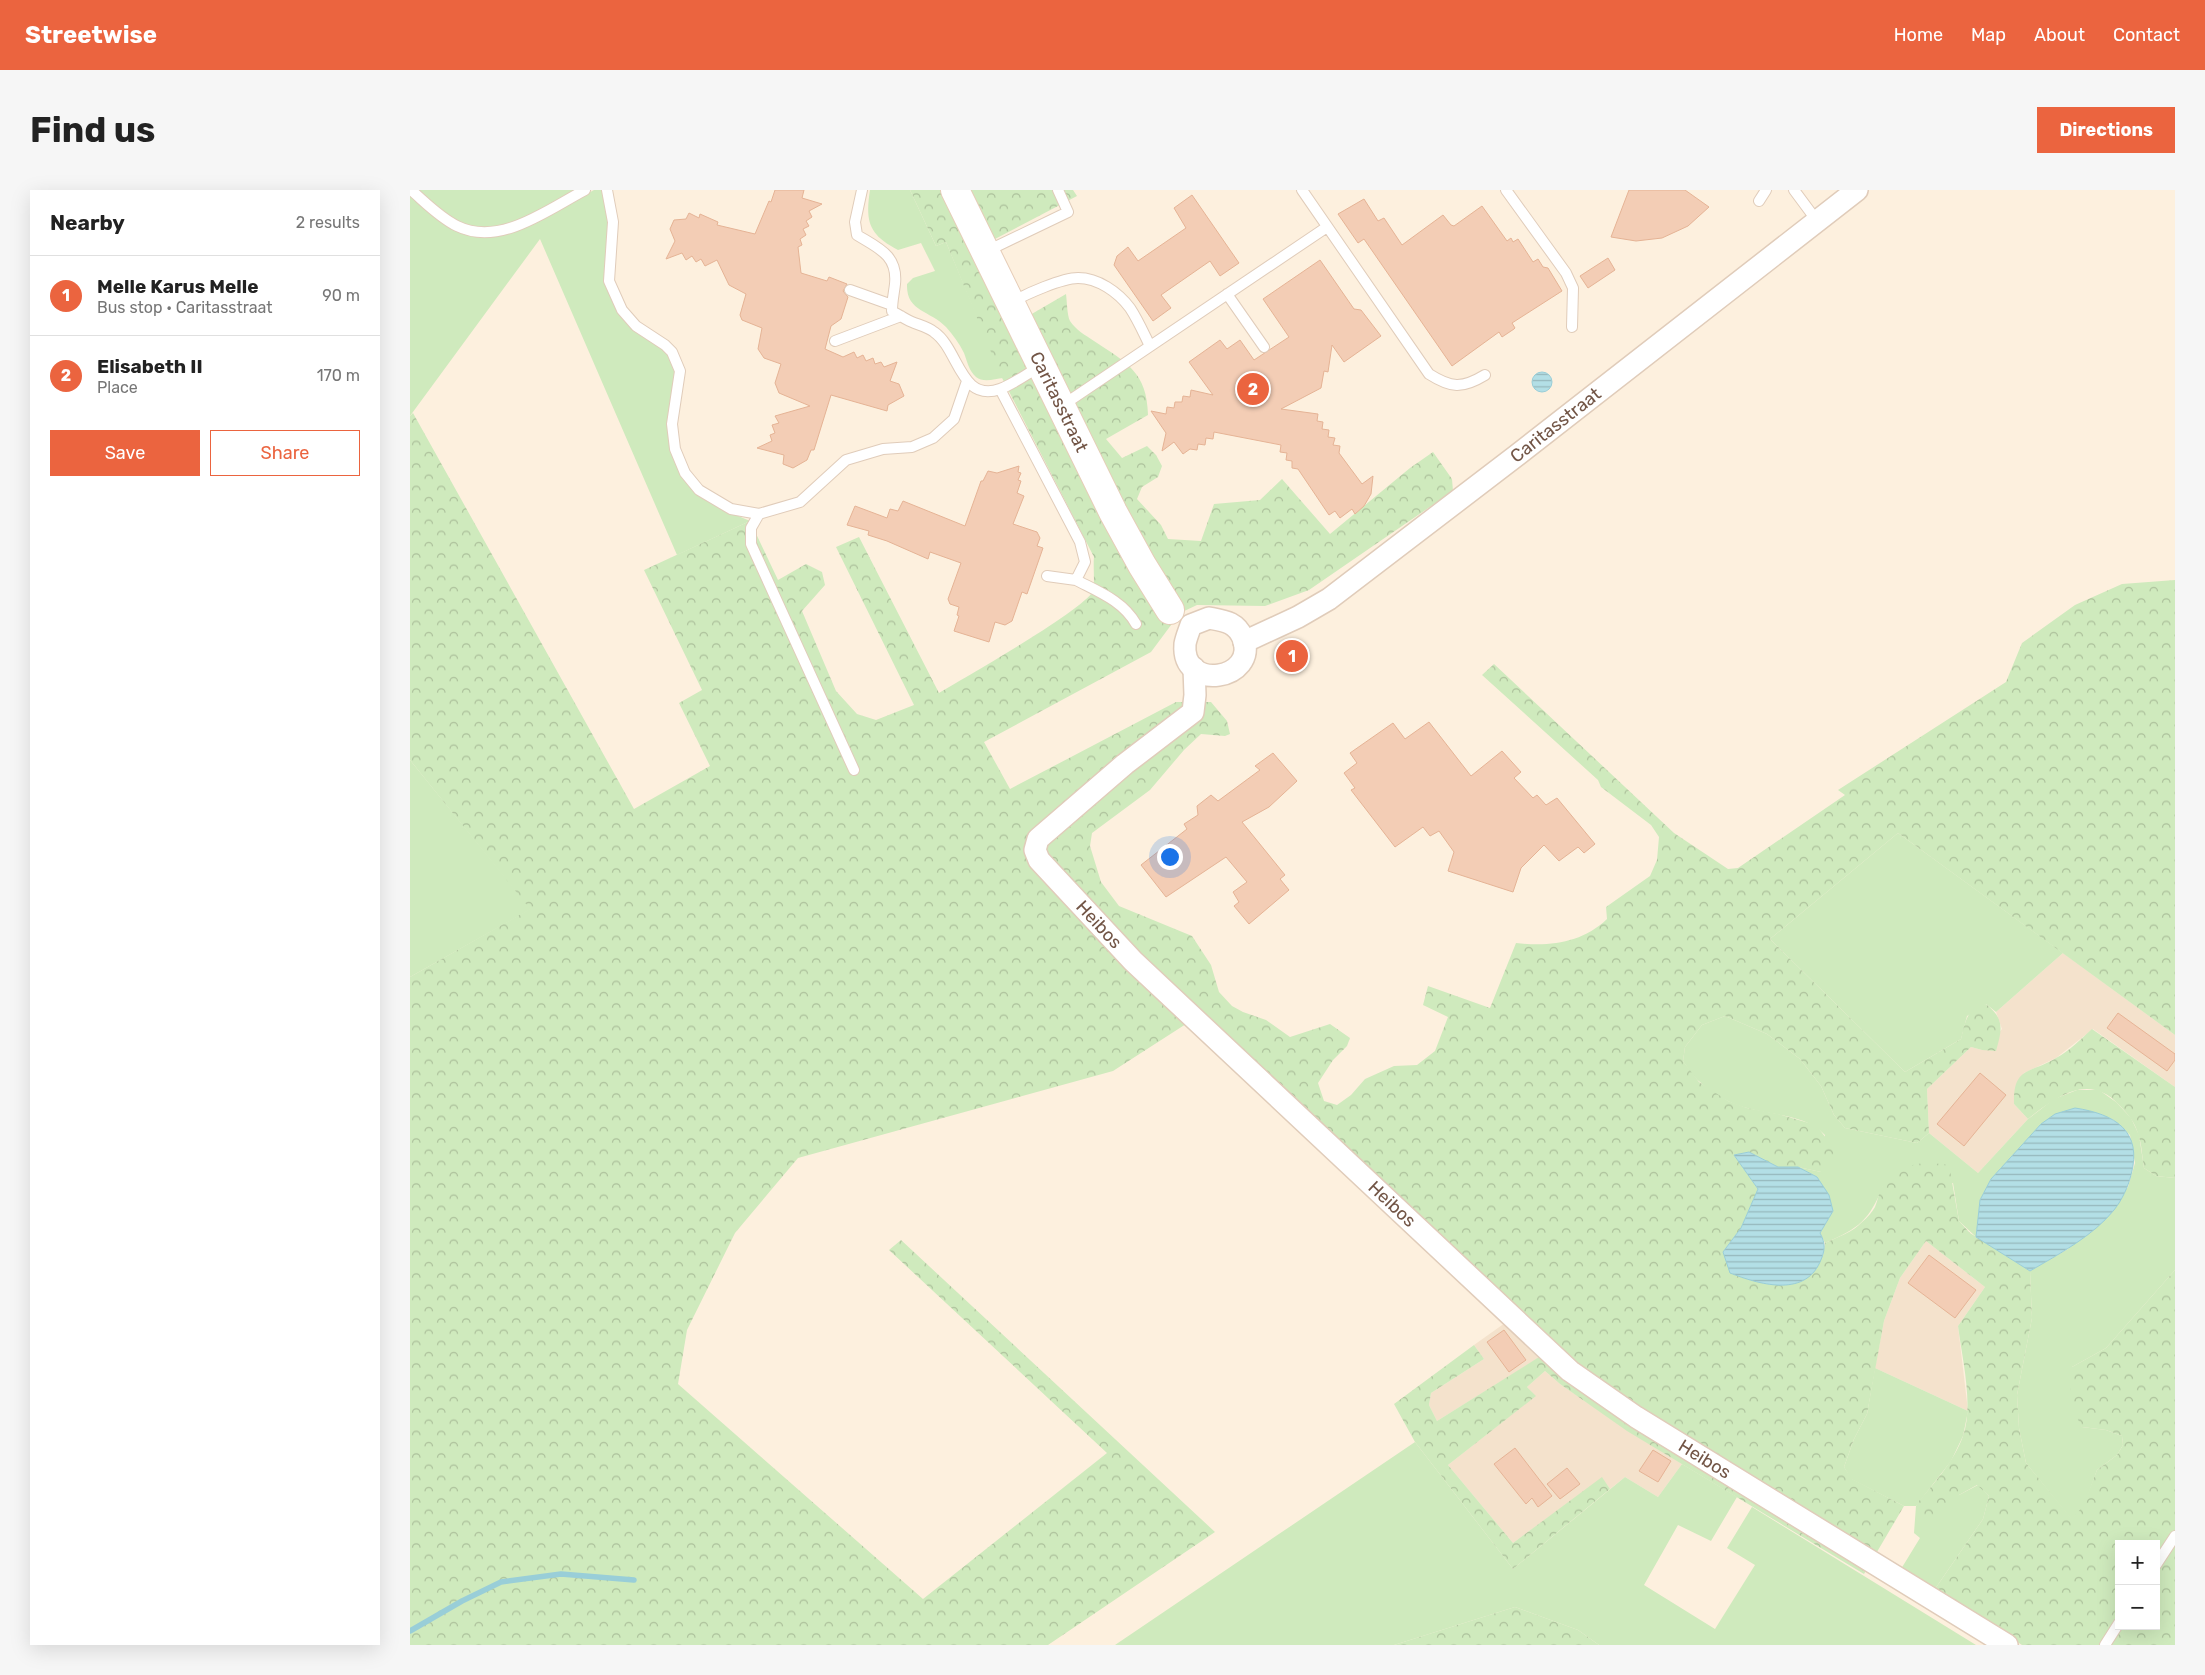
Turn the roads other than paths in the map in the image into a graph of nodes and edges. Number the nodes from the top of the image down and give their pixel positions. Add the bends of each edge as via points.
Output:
1 (411, 190) edge
2 (585, 190) edge
3 (607, 190) edge
4 (862, 190) edge
5 (956, 190) edge
6 (1058, 190) edge
7 (1302, 190) edge
8 (1506, 190) edge
9 (1766, 190) edge
10 (1794, 190) edge
11 (1857, 190) edge
12 (1759, 201) dead end
13 (1817, 221) junction
14 (1327, 227) junction
15 (986, 252) junction
16 (850, 290) dead end
17 (1228, 294) junction
18 (1011, 302) junction
19 (892, 305) junction
20 (902, 316) junction
21 (1572, 327) dead end
22 (835, 341) dead end
23 (1150, 346) junction
24 (1264, 347) dead end
25 (1042, 366) junction
26 (1485, 375) dead end
27 (968, 381) junction
28 (1000, 389) junction
29 (1062, 406) junction
30 (759, 514) junction
31 (1047, 576) dead end
32 (1076, 580) junction
33 (1181, 618) junction
34 (1136, 624) dead end
35 (1244, 642) junction
36 (1194, 668) junction
37 (854, 770) dead end
38 (2175, 1536) edge
39 (2160, 1559) edge
40 (2115, 1629) edge
41 (2007, 1645) edge
42 (2105, 1645) edge

1 - 2 lane via 458,226 477,233 489,233 511,229
3 - 30 lane via 613,222 609,281 622,310 636,326 672,352 680,371 672,424 675,449 685,473 699,490 731,509
4 - 19 lane via 855,222 857,235 884,250 893,265
5 - 15 street, Caritasstraat
6 - 15 lane via 1068,212
7 - 14 lane
8 - 21 lane via 1566,273 1573,288
9 - 12 lane
10 - 13 lane
11 - 13 street, Caritasstraat
13 - 35 street, Caritasstraat via 1328,598 1298,617
14 - 17 lane
14 - 26 lane via 1429,374 1444,384 1460,385 1470,384
15 - 18 street, Caritasstraat
16 - 19 lane
17 - 23 lane
17 - 24 lane
18 - 23 lane via 1053,284 1077,278 1099,283 1115,292 1130,308
18 - 25 street, Caritasstraat
19 - 20 lane via 892,311
20 - 22 lane
20 - 27 lane via 934,332 954,356
23 - 29 lane
25 - 28 lane
25 - 29 street, Caritasstraat
27 - 28 lane via 984,391
27 - 30 lane via 954,418 933,438 912,447 883,449 846,460 800,502
28 - 32 lane via 1080,542 1086,562
29 - 33 street, Caritasstraat via 1142,565
30 - 37 lane via 751,528 751,544
31 - 32 lane
32 - 34 lane via 1106,595 1129,612
33 - 35 street via 1230,622 1240,631
33 - 36 street via 1186,656
35 - 36 street via 1243,656 1235,669 1221,676 1207,676
36 - 41 street, Heibos via 1193,712 1136,754 1038,839 1035,850 1039,860 1133,961 1570,1371 1636,1417
38 - 39 lane
40 - 42 lane

